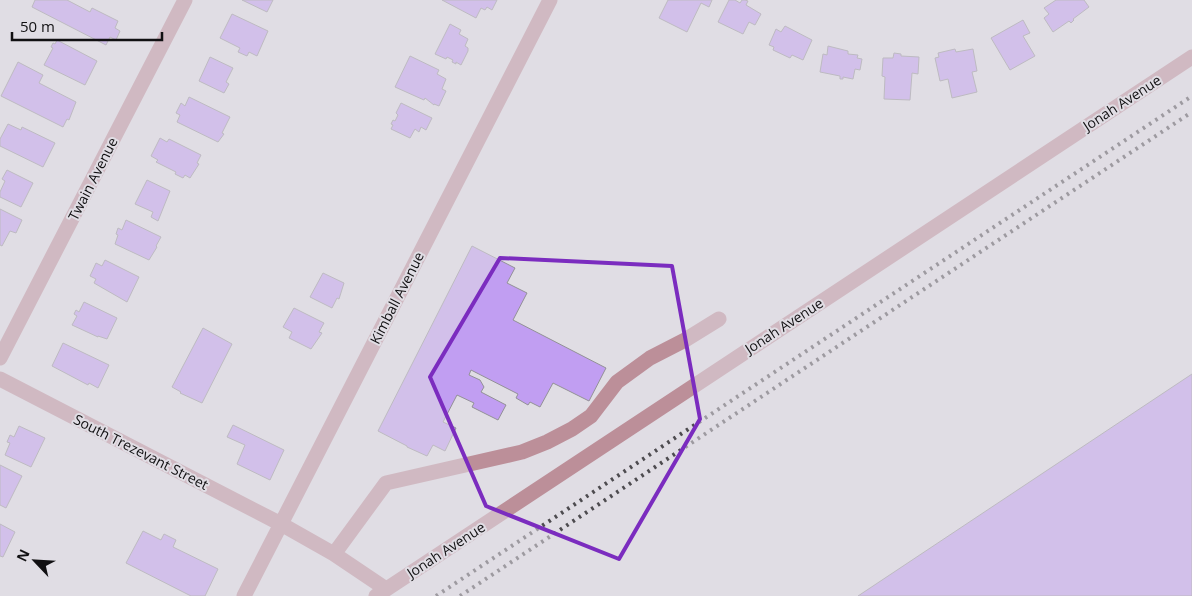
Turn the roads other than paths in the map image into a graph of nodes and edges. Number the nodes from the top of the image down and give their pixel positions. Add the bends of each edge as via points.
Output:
1 (185, 0) edge
2 (550, 0) edge
3 (1192, 57) edge
4 (719, 319) dead end
5 (0, 358) edge
6 (0, 380) edge
7 (281, 524) junction
8 (334, 554) junction
9 (381, 593) edge
10 (244, 596) edge

1 - 5 street, Twain Avenue
2 - 7 street, Kimball Avenue
3 - 9 street, Jonah Avenue
4 - 8 street via 650,358 617,382 590,416 547,442 522,452 386,483
6 - 7 street, South Trezevant Street
7 - 8 street, South Trezevant Street
7 - 10 street, Kimball Avenue
8 - 9 street, South Trezevant Street

